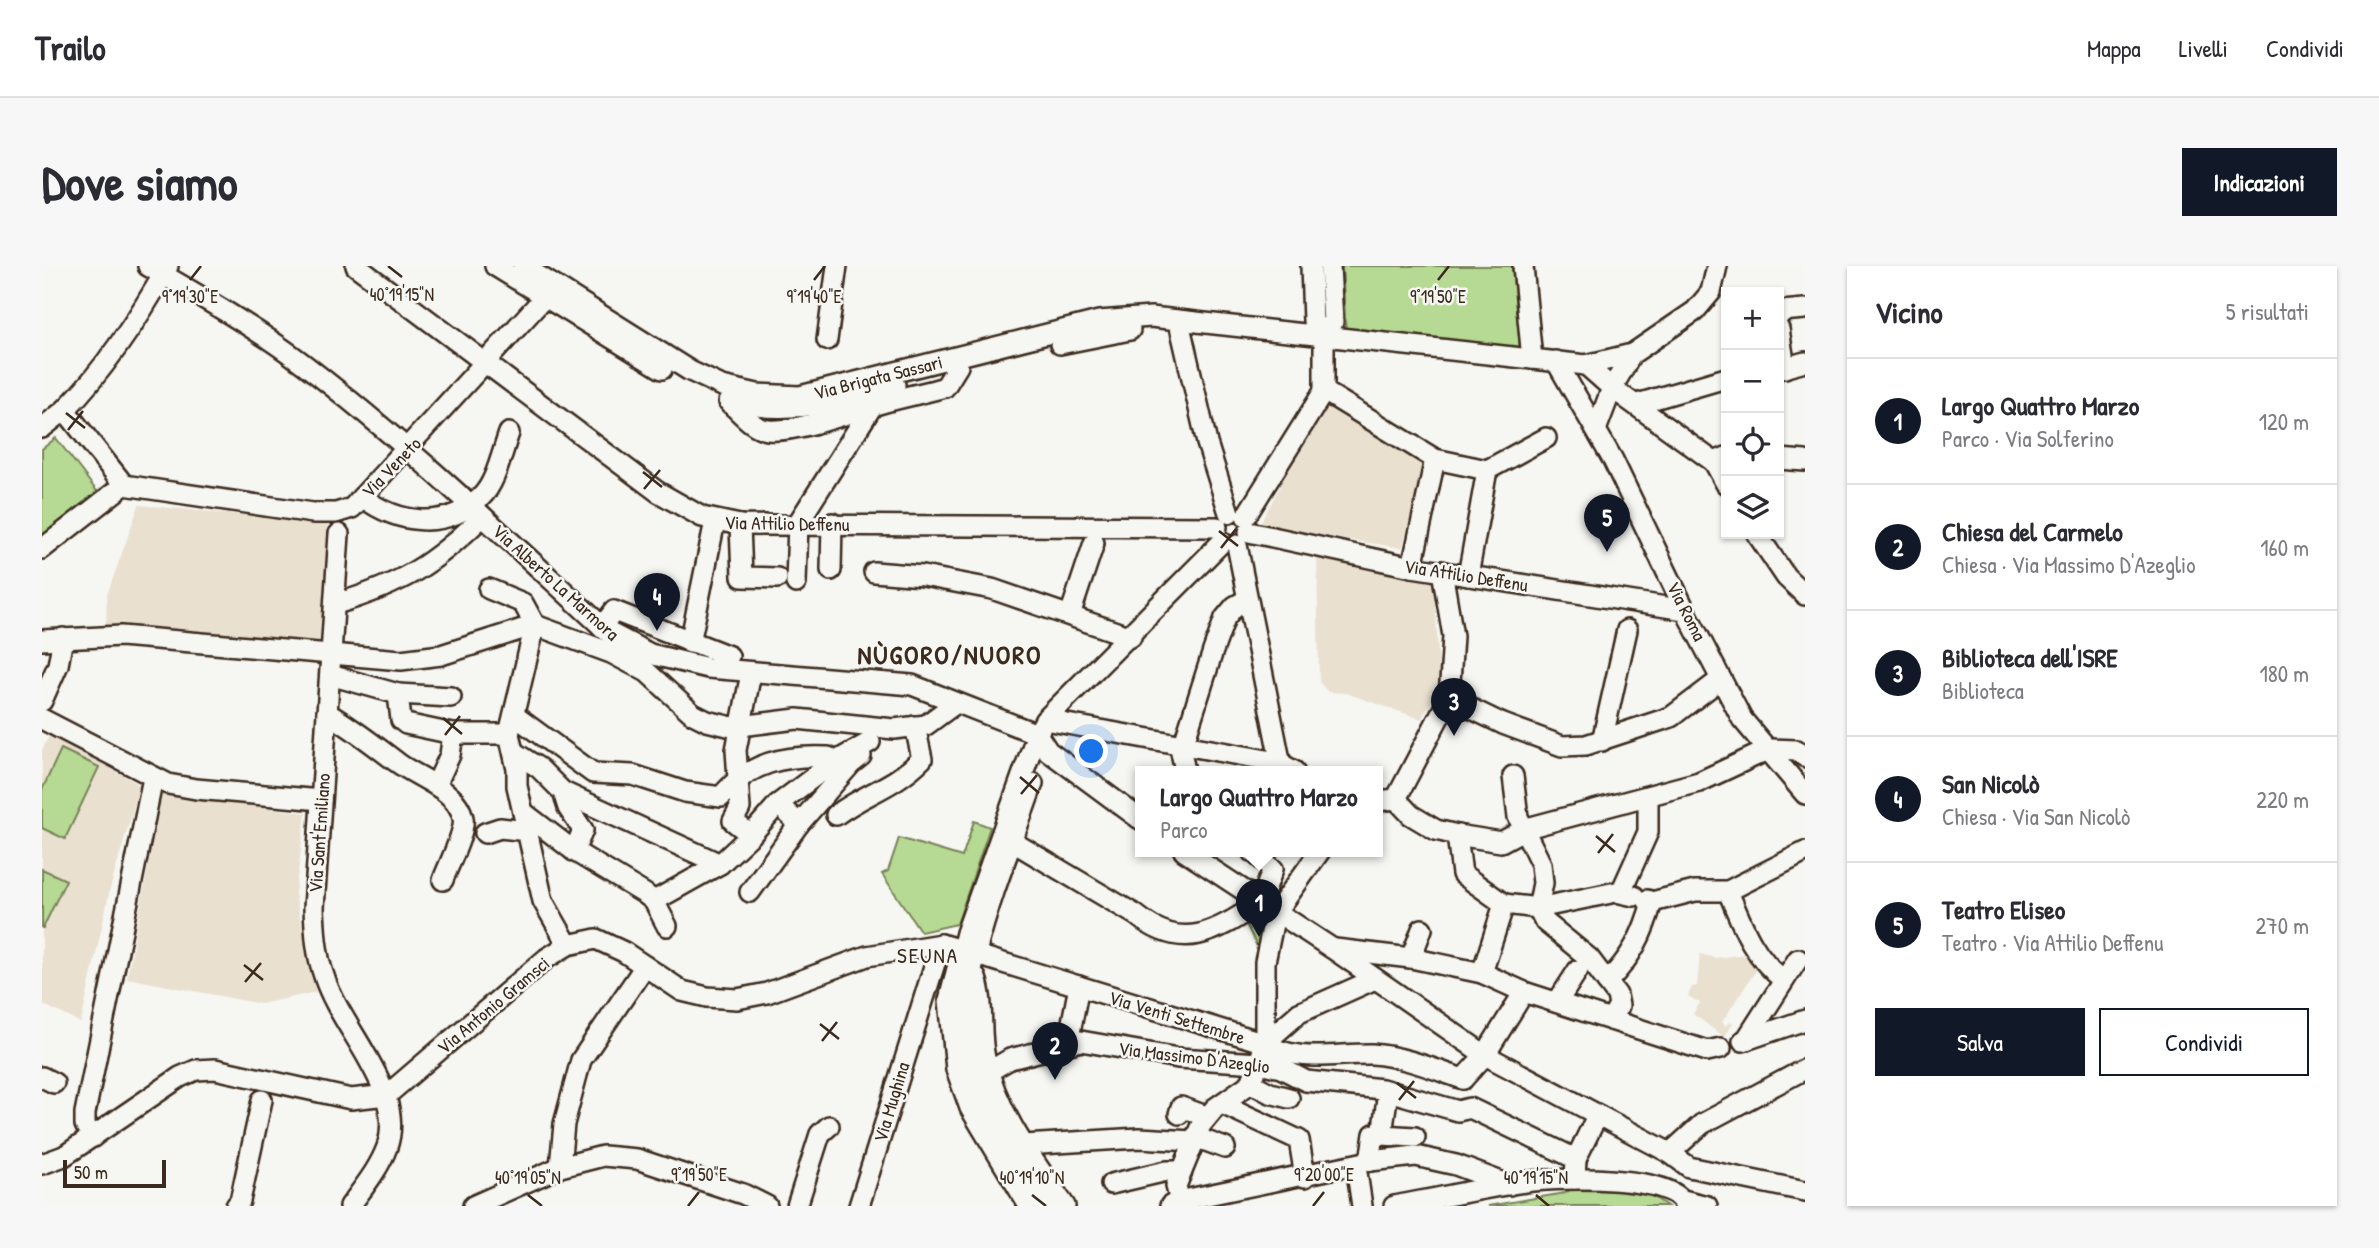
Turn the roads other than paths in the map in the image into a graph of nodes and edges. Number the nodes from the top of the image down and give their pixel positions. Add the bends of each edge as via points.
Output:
1 (356, 266) edge
2 (495, 266) edge
3 (523, 266) edge
4 (837, 266) edge
5 (1311, 266) edge
6 (1330, 266) edge
7 (1523, 266) edge
8 (1717, 266) edge
9 (160, 269) edge
10 (550, 292) junction
11 (1805, 309) edge
12 (1784, 312) edge
13 (1179, 322) junction
14 (1324, 338) junction
15 (827, 340) dead end
16 (1632, 354) junction
17 (1532, 359) junction
18 (1556, 361) junction
19 (1805, 362) edge
20 (486, 363) junction
21 (1586, 365) junction
22 (958, 366) junction
23 (1784, 367) edge
24 (1721, 379) edge
25 (1612, 388) junction
26 (1324, 391) junction
27 (729, 401) junction
28 (1637, 404) junction
29 (873, 405) junction
30 (65, 410) junction
31 (1592, 423) junction
32 (42, 428) edge
33 (509, 433) dead end
34 (1546, 438) dead end
35 (409, 449) junction
36 (1435, 459) junction
37 (1720, 459) edge
38 (1784, 459) edge
39 (1805, 461) edge
40 (1487, 470) junction
41 (124, 485) junction
42 (362, 497) junction
43 (475, 511) junction
44 (715, 521) junction
45 (798, 523) junction
46 (832, 523) junction
47 (740, 525) junction
48 (1233, 529) junction
49 (339, 534) dead end
50 (1760, 539) edge
51 (1094, 543) dead end
52 (42, 549) edge
53 (1412, 566) junction
54 (831, 570) dead end
55 (1442, 571) junction
56 (874, 572) dead end
57 (1468, 576) junction
58 (489, 589) dead end
59 (1805, 595) edge
60 (1246, 600) junction
61 (336, 604) junction
62 (1685, 610) junction
63 (1070, 615) junction
64 (535, 625) junction
65 (602, 627) junction
66 (1626, 630) dead end
67 (1131, 637) junction
68 (63, 638) junction
69 (42, 640) edge
70 (691, 643) junction
71 (332, 653) junction
72 (729, 656) dead end
73 (648, 663) junction
74 (751, 673) junction
75 (330, 675) junction
76 (1721, 679) junction
77 (398, 694) junction
78 (451, 697) dead end
79 (1449, 698) junction
80 (42, 701) edge
81 (956, 703) junction
82 (327, 713) junction
83 (42, 719) edge
84 (1037, 722) junction
85 (915, 726) junction
86 (741, 727) junction
87 (453, 734) junction
88 (513, 734) junction
89 (880, 740) junction
90 (1602, 741) junction
91 (1183, 746) junction
92 (1770, 750) junction
93 (1802, 752) edge
94 (831, 764) junction
95 (1185, 766) edge
96 (1276, 766) edge
97 (1285, 766) edge
98 (1513, 776) dead end
99 (152, 778) junction
100 (736, 778) junction
101 (436, 785) junction
102 (563, 792) junction
103 (1805, 794) edge
104 (1648, 797) junction
105 (321, 800) junction
106 (1387, 800) edge
107 (778, 804) junction
108 (836, 815) dead end
109 (1135, 815) edge
110 (525, 822) junction
111 (799, 824) junction
112 (1524, 830) junction
113 (485, 833) dead end
114 (751, 835) junction
115 (1457, 835) junction
116 (1007, 839) junction
117 (574, 851) junction
118 (1805, 852) edge
119 (1193, 857) edge
120 (1259, 857) edge
121 (1315, 857) edge
122 (720, 864) junction
123 (443, 880) dead end
124 (1728, 891) junction
125 (750, 892) dead end
126 (1638, 898) junction
127 (654, 901) junction
128 (1504, 904) junction
129 (1538, 908) junction
130 (1267, 909) junction
131 (667, 926) dead end
132 (1422, 929) dead end
133 (941, 944) junction
134 (568, 945) junction
135 (1333, 949) junction
136 (970, 958) junction
137 (1411, 958) junction
138 (1803, 961) edge
139 (645, 966) junction
140 (1577, 970) dead end
141 (1482, 974) junction
142 (1374, 979) junction
143 (1784, 980) junction
144 (1607, 982) junction
145 (1079, 986) junction
146 (1524, 992) junction
147 (925, 999) junction
148 (950, 1000) junction
149 (1558, 1001) junction
150 (1611, 1020) junction
151 (1805, 1020) edge
152 (1746, 1040) junction
153 (1068, 1043) junction
154 (1265, 1043) junction
155 (1485, 1055) junction
156 (1259, 1063) junction
157 (1805, 1069) edge
158 (988, 1072) junction
159 (1463, 1079) junction
160 (1251, 1083) junction
161 (1388, 1091) junction
162 (387, 1094) junction
163 (1289, 1098) dead end
164 (262, 1100) dead end
165 (1222, 1104) junction
166 (1469, 1108) junction
167 (1179, 1114) dead end
168 (1206, 1116) junction
169 (1597, 1116) junction
170 (829, 1126) dead end
171 (1382, 1135) junction
172 (93, 1137) junction
173 (1415, 1137) dead end
174 (1194, 1139) junction
175 (1024, 1145) junction
176 (1226, 1148) dead end
177 (1670, 1153) junction
178 (1576, 1159) junction
179 (1363, 1163) junction
180 (42, 1164) edge
181 (560, 1167) junction
182 (1689, 1167) junction
183 (1182, 1171) junction
184 (1305, 1177) junction
185 (1575, 1180) junction
186 (1111, 1184) dead end
187 (1509, 1185) junction
188 (1805, 1191) edge
189 (1681, 1199) edge
190 (1177, 1204) edge
191 (236, 1206) edge
192 (350, 1206) edge
193 (473, 1206) edge
194 (767, 1206) edge
195 (797, 1206) edge
196 (859, 1206) edge
197 (1029, 1206) edge
198 (1047, 1206) edge
199 (1065, 1206) edge
200 (1362, 1206) edge
201 (1394, 1206) edge
202 (1707, 1206) edge

1 - 20 street, Via Attilio Deffenu
2 - 10 street, Via Brigata Sassari
3 - 10 street, Via Brigata Sassari
4 - 15 street
5 - 14 street via 1313,321
6 - 14 street via 1333,322
7 - 17 street
8 - 16 street via 1711,292 1695,311
9 - 30 street via 131,329 94,380
9 - 35 street, Via Alberto La Marmora via 304,364
10 - 13 street, Via Brigata Sassari via 690,372 757,394 820,393 1099,321 1151,317
10 - 20 street, Via Veneto
10 - 27 street, Via Brigata Sassari via 686,384
11 - 12 street
13 - 14 street, Via Brigata Sassari
13 - 22 street, Via Brigata Sassari
13 - 48 street
14 - 17 street, Via Brigata Sassari
14 - 26 street
16 - 21 street
16 - 25 street
17 - 18 street, Via Brigata Sassari
18 - 21 street, Via Brigata Sassari
18 - 31 street, Via Roma
19 - 23 street
20 - 35 street, Via Veneto
20 - 44 street, Via Attilio Deffenu via 658,492
21 - 25 street
22 - 27 street, Via Brigata Sassari via 844,402 766,409
22 - 29 street, Via Brigata Sassari via 945,387
24 - 28 street
25 - 28 street
25 - 31 street
26 - 36 street
26 - 48 street
27 - 29 street, Via Brigata Sassari via 753,425 766,430 842,418
28 - 37 street
29 - 45 street
30 - 32 street
30 - 41 street
31 - 62 street, Via Roma
33 - 43 street
34 - 40 street
35 - 42 street, Via Veneto
35 - 43 street, Via Alberto La Marmora
36 - 40 street
36 - 53 street
38 - 39 street
40 - 57 street
41 - 42 street, Via Veneto via 313,513 352,508
41 - 52 street
42 - 43 street via 379,510 413,519 448,519
43 - 61 street via 446,552 387,588
43 - 65 street, Via Alberto La Marmora
44 - 47 street, Via Attilio Deffenu
44 - 70 street
45 - 46 street, Via Attilio Deffenu
45 - 47 street, Via Attilio Deffenu
45 - 47 street via 787,580 742,577
46 - 48 street, Via Attilio Deffenu
46 - 54 street
48 - 53 street, Via Attilio Deffenu
48 - 60 street
48 - 67 street
49 - 61 street, Via Sant'Emiliano
50 - 59 street via 1786,577
51 - 63 street
53 - 55 street, Via Attilio Deffenu
55 - 57 street, Via Attilio Deffenu
55 - 79 street via 1453,636
56 - 63 street via 992,589
57 - 62 street, Via Attilio Deffenu
58 - 64 street via 523,603
60 - 91 street via 1225,618
60 - 97 street
61 - 71 street, Via Sant'Emiliano
62 - 76 street, Via Roma
63 - 67 street
64 - 71 street via 422,659
64 - 73 street
64 - 88 street
65 - 70 street via 614,611
65 - 73 street, Via Alberto La Marmora
66 - 90 street
67 - 84 street
68 - 69 street
68 - 71 street via 121,636
68 - 80 street via 58,665
70 - 72 street
71 - 75 street, Via Sant'Emiliano
73 - 74 street, Via Alberto La Marmora
73 - 86 street via 693,714
74 - 81 street, Via Alberto La Marmora via 912,685
74 - 86 street
75 - 77 street
75 - 82 street, Via Sant'Emiliano
76 - 90 street via 1671,717
76 - 92 street, Via Roma via 1742,719
77 - 78 street
77 - 87 street via 401,720 406,724
79 - 90 street via 1562,746
79 - 106 street
81 - 84 street, Via Alberto La Marmora
81 - 85 street via 926,725
82 - 101 street
82 - 105 street, Via Sant'Emiliano
83 - 99 street
84 - 91 street, Via Alberto La Marmora
84 - 109 street via 1048,751
84 - 116 street
85 - 89 street
85 - 108 street via 922,759 887,788
86 - 89 street via 797,719
86 - 100 street
87 - 88 street
87 - 101 street
88 - 100 street via 593,773 633,775 685,792 721,797
88 - 102 street
88 - 110 street
89 - 94 street
89 - 111 street via 851,764
91 - 95 street
91 - 96 street, Via Alberto La Marmora
92 - 93 street
92 - 103 street, Via Roma
92 - 104 street via 1699,782
94 - 100 street via 828,757 791,756
94 - 107 street
98 - 112 street
99 - 105 street via 196,789
99 - 172 street via 85,1113 85,1125
100 - 114 street via 740,807 733,821
101 - 123 street via 463,817
102 - 117 street via 583,830
102 - 122 street
104 - 112 street
104 - 126 street
105 - 162 street, Via Sant'Emiliano via 316,944 337,1007
106 - 115 street via 1436,830
107 - 111 street
107 - 114 street
110 - 113 street
110 - 117 street
110 - 134 street via 543,901
111 - 125 street
112 - 115 street via 1501,842
112 - 129 street via 1541,864
114 - 122 street
115 - 128 street via 1462,874
116 - 130 street via 1173,937 1197,936
116 - 136 street
117 - 127 street
118 - 124 street
119 - 130 street
120 - 130 street via 1273,869
121 - 130 street
122 - 127 street
124 - 126 street
124 - 143 street via 1765,966
126 - 129 street
126 - 144 street via 1645,929 1630,959
127 - 131 street
128 - 129 street
128 - 141 street
129 - 144 street via 1545,922 1574,943
130 - 135 street
130 - 154 street
132 - 137 street
133 - 136 street, Via Antonio Gramsci
133 - 139 street, Via Antonio Gramsci via 867,956 767,993 737,999 682,991
133 - 147 street, Via Mughina
134 - 139 street, Via Antonio Gramsci via 596,939
134 - 162 street, Via Antonio Gramsci
135 - 137 street
135 - 142 street
136 - 145 street, Via Venti Settembre
136 - 148 street
136 - 158 street via 982,1004 980,1030
136 - 198 street via 966,1008 970,1062 1002,1136
137 - 141 street
138 - 143 street
139 - 181 street via 581,1060 564,1124
140 - 149 street
141 - 146 street
142 - 154 street via 1299,1013
142 - 155 street
143 - 152 street
144 - 150 street via 1619,1006
145 - 153 street
145 - 154 street, Via Venti Settembre
146 - 149 street
146 - 155 street
147 - 148 street
147 - 196 street, Via Mughina
148 - 197 street via 956,1069 970,1108
149 - 150 street
150 - 152 street via 1707,1051
151 - 152 street
153 - 156 street, Via Massimo D'Azeglio
153 - 158 street, Via Massimo D'Azeglio via 1010,1059
154 - 156 street
154 - 159 street, Via Venti Settembre via 1275,1050 1313,1056 1374,1054
155 - 159 street
155 - 169 street
156 - 160 street
156 - 161 street, Via Massimo D'Azeglio via 1306,1081
157 - 177 street via 1703,1124
158 - 175 street
159 - 166 street via 1462,1087 1474,1100
160 - 163 street
160 - 165 street
161 - 166 street, Via Massimo D'Azeglio via 1458,1111
161 - 171 street
162 - 172 street via 351,1099 215,1069 196,1070
162 - 192 street, Via Sant'Emiliano via 391,1123 387,1146
164 - 191 street
165 - 168 street
165 - 184 street via 1299,1139
166 - 178 street, Via Massimo D'Azeglio
167 - 168 street via 1181,1107
168 - 174 street
169 - 177 street
169 - 178 street
170 - 195 street via 820,1135
171 - 173 street
171 - 179 street via 1374,1134
172 - 180 street
174 - 175 street
174 - 176 street
174 - 183 street
175 - 199 street
177 - 182 street
178 - 185 street
179 - 184 street
179 - 187 street via 1416,1156
179 - 200 street
181 - 193 street
181 - 194 street via 603,1156 637,1159
182 - 188 street
182 - 189 street
183 - 186 street
183 - 190 street via 1176,1186
184 - 190 street
185 - 187 street
185 - 189 street via 1647,1183
187 - 201 street
189 - 202 street

